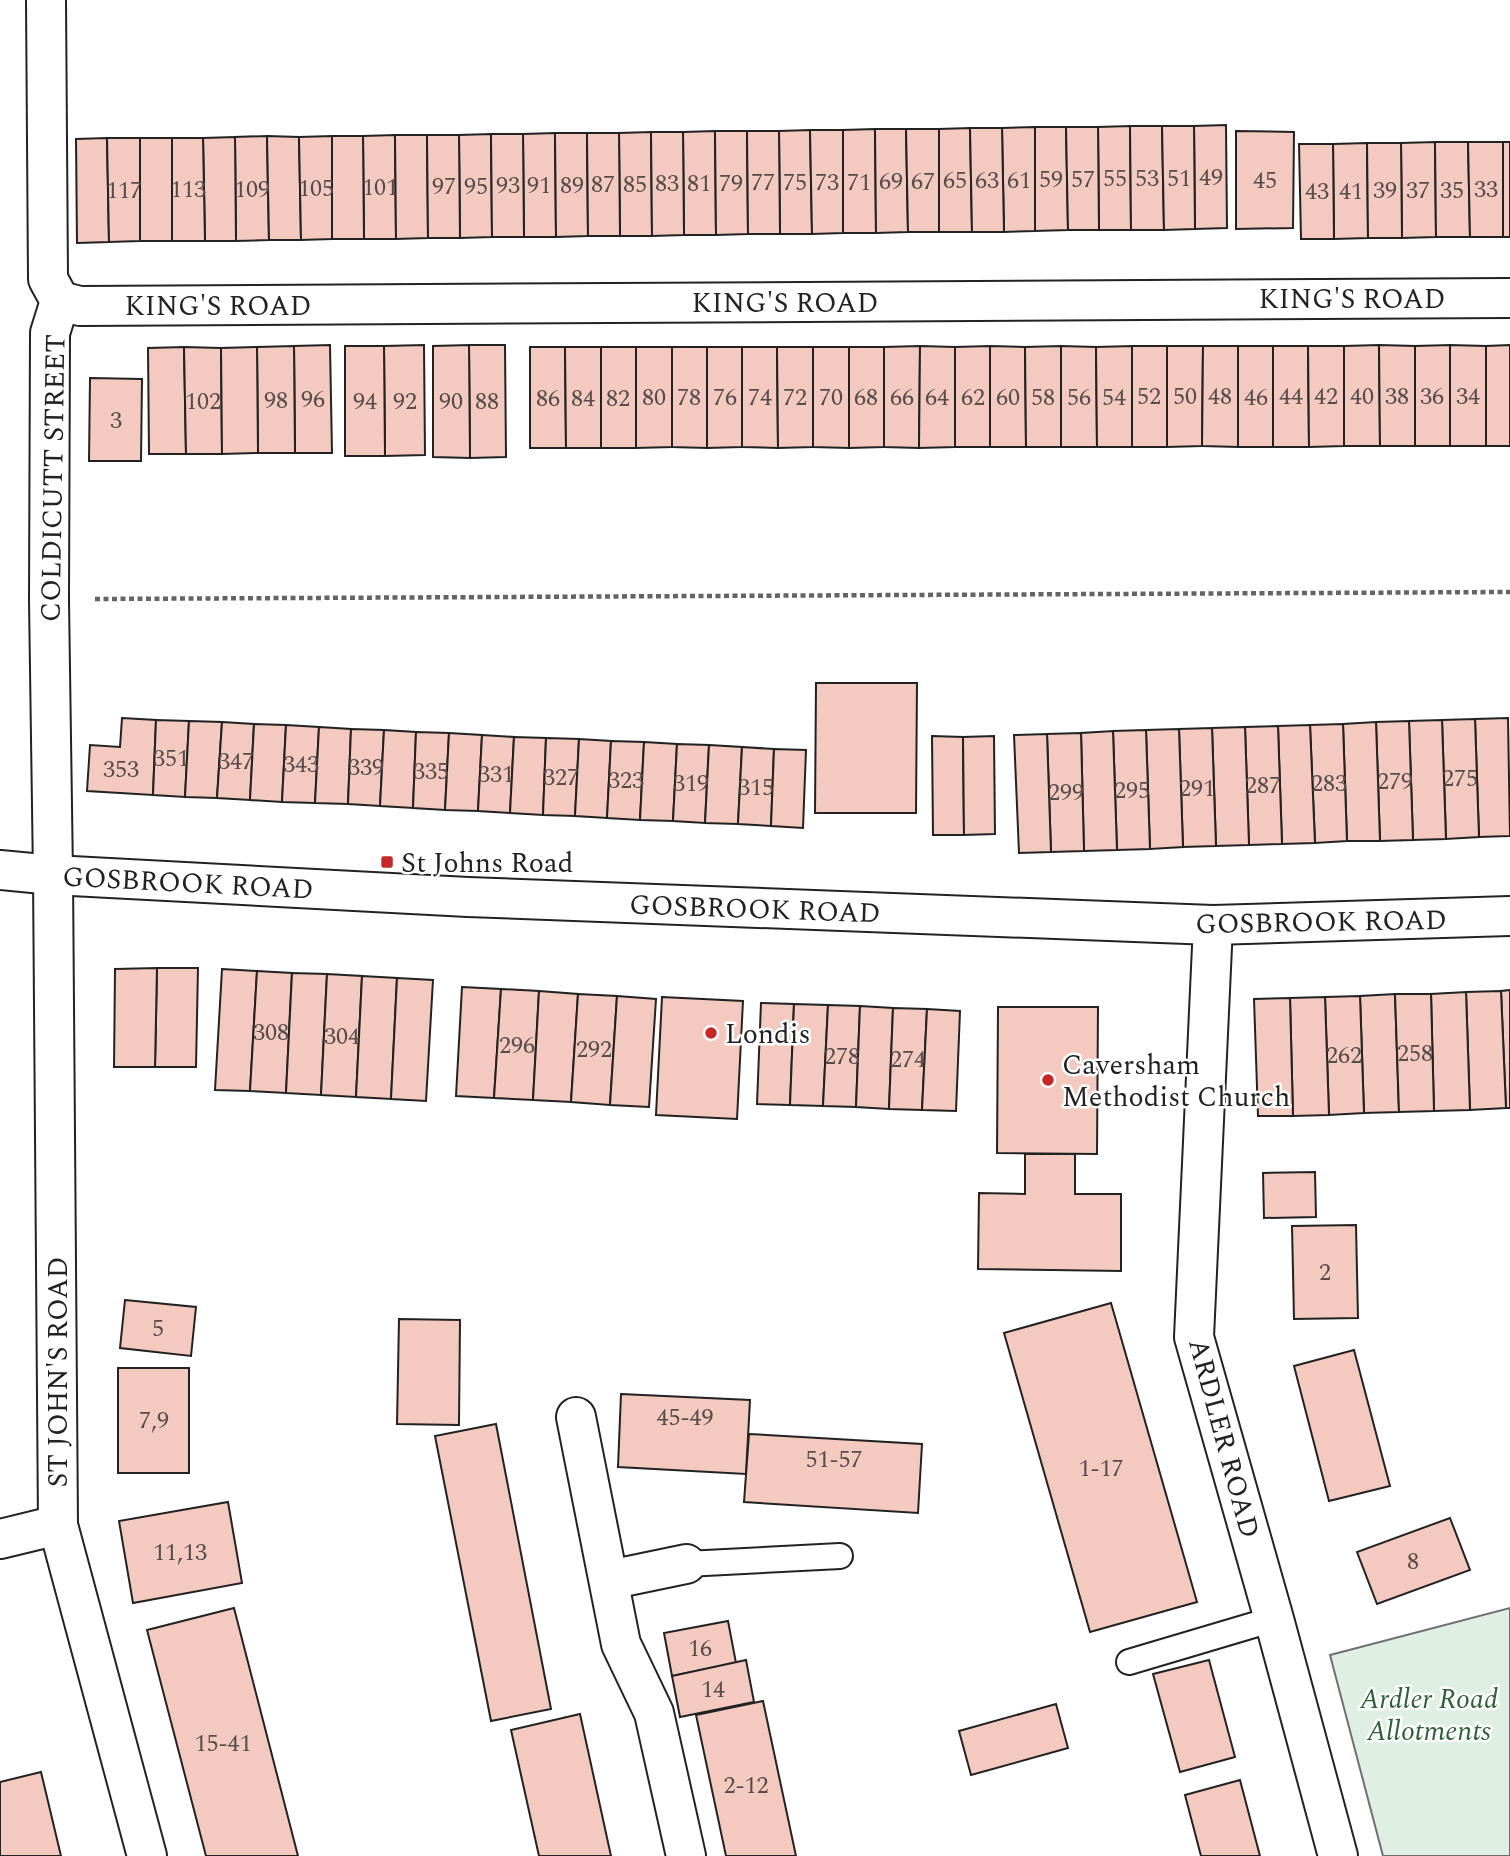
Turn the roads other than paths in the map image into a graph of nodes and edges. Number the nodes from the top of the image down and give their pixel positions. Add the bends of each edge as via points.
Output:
1 (46, 0) edge
2 (1510, 298) edge
3 (60, 300) junction
4 (0, 870) edge
5 (53, 875) junction
6 (1510, 916) edge
7 (1213, 925) junction
8 (576, 1417) dead end
9 (58, 1525) junction
10 (0, 1539) edge
11 (840, 1556) dead end
12 (686, 1564) joint
13 (610, 1580) junction
14 (1274, 1619) junction
15 (1129, 1662) dead end
16 (147, 1856) edge
17 (686, 1856) edge
18 (1339, 1856) edge

1 - 3 street, COLDICUTT STREET via 48,279
2 - 3 street, KING'S ROAD via 80,306
3 - 5 street, COLDICUTT STREET via 50,333
4 - 5 street, GOSBROOK ROAD
5 - 7 street, GOSBROOK ROAD via 468,897
5 - 9 street, ST JOHN'S ROAD
6 - 7 street, GOSBROOK ROAD
7 - 14 street, ARDLER ROAD via 1194,1337
8 - 13 street
9 - 10 street
9 - 16 street, ST JOHN'S ROAD
11 - 12 lane
12 - 13 street
13 - 17 street via 621,1644 654,1713
14 - 15 lane
14 - 18 street, ARDLER ROAD

